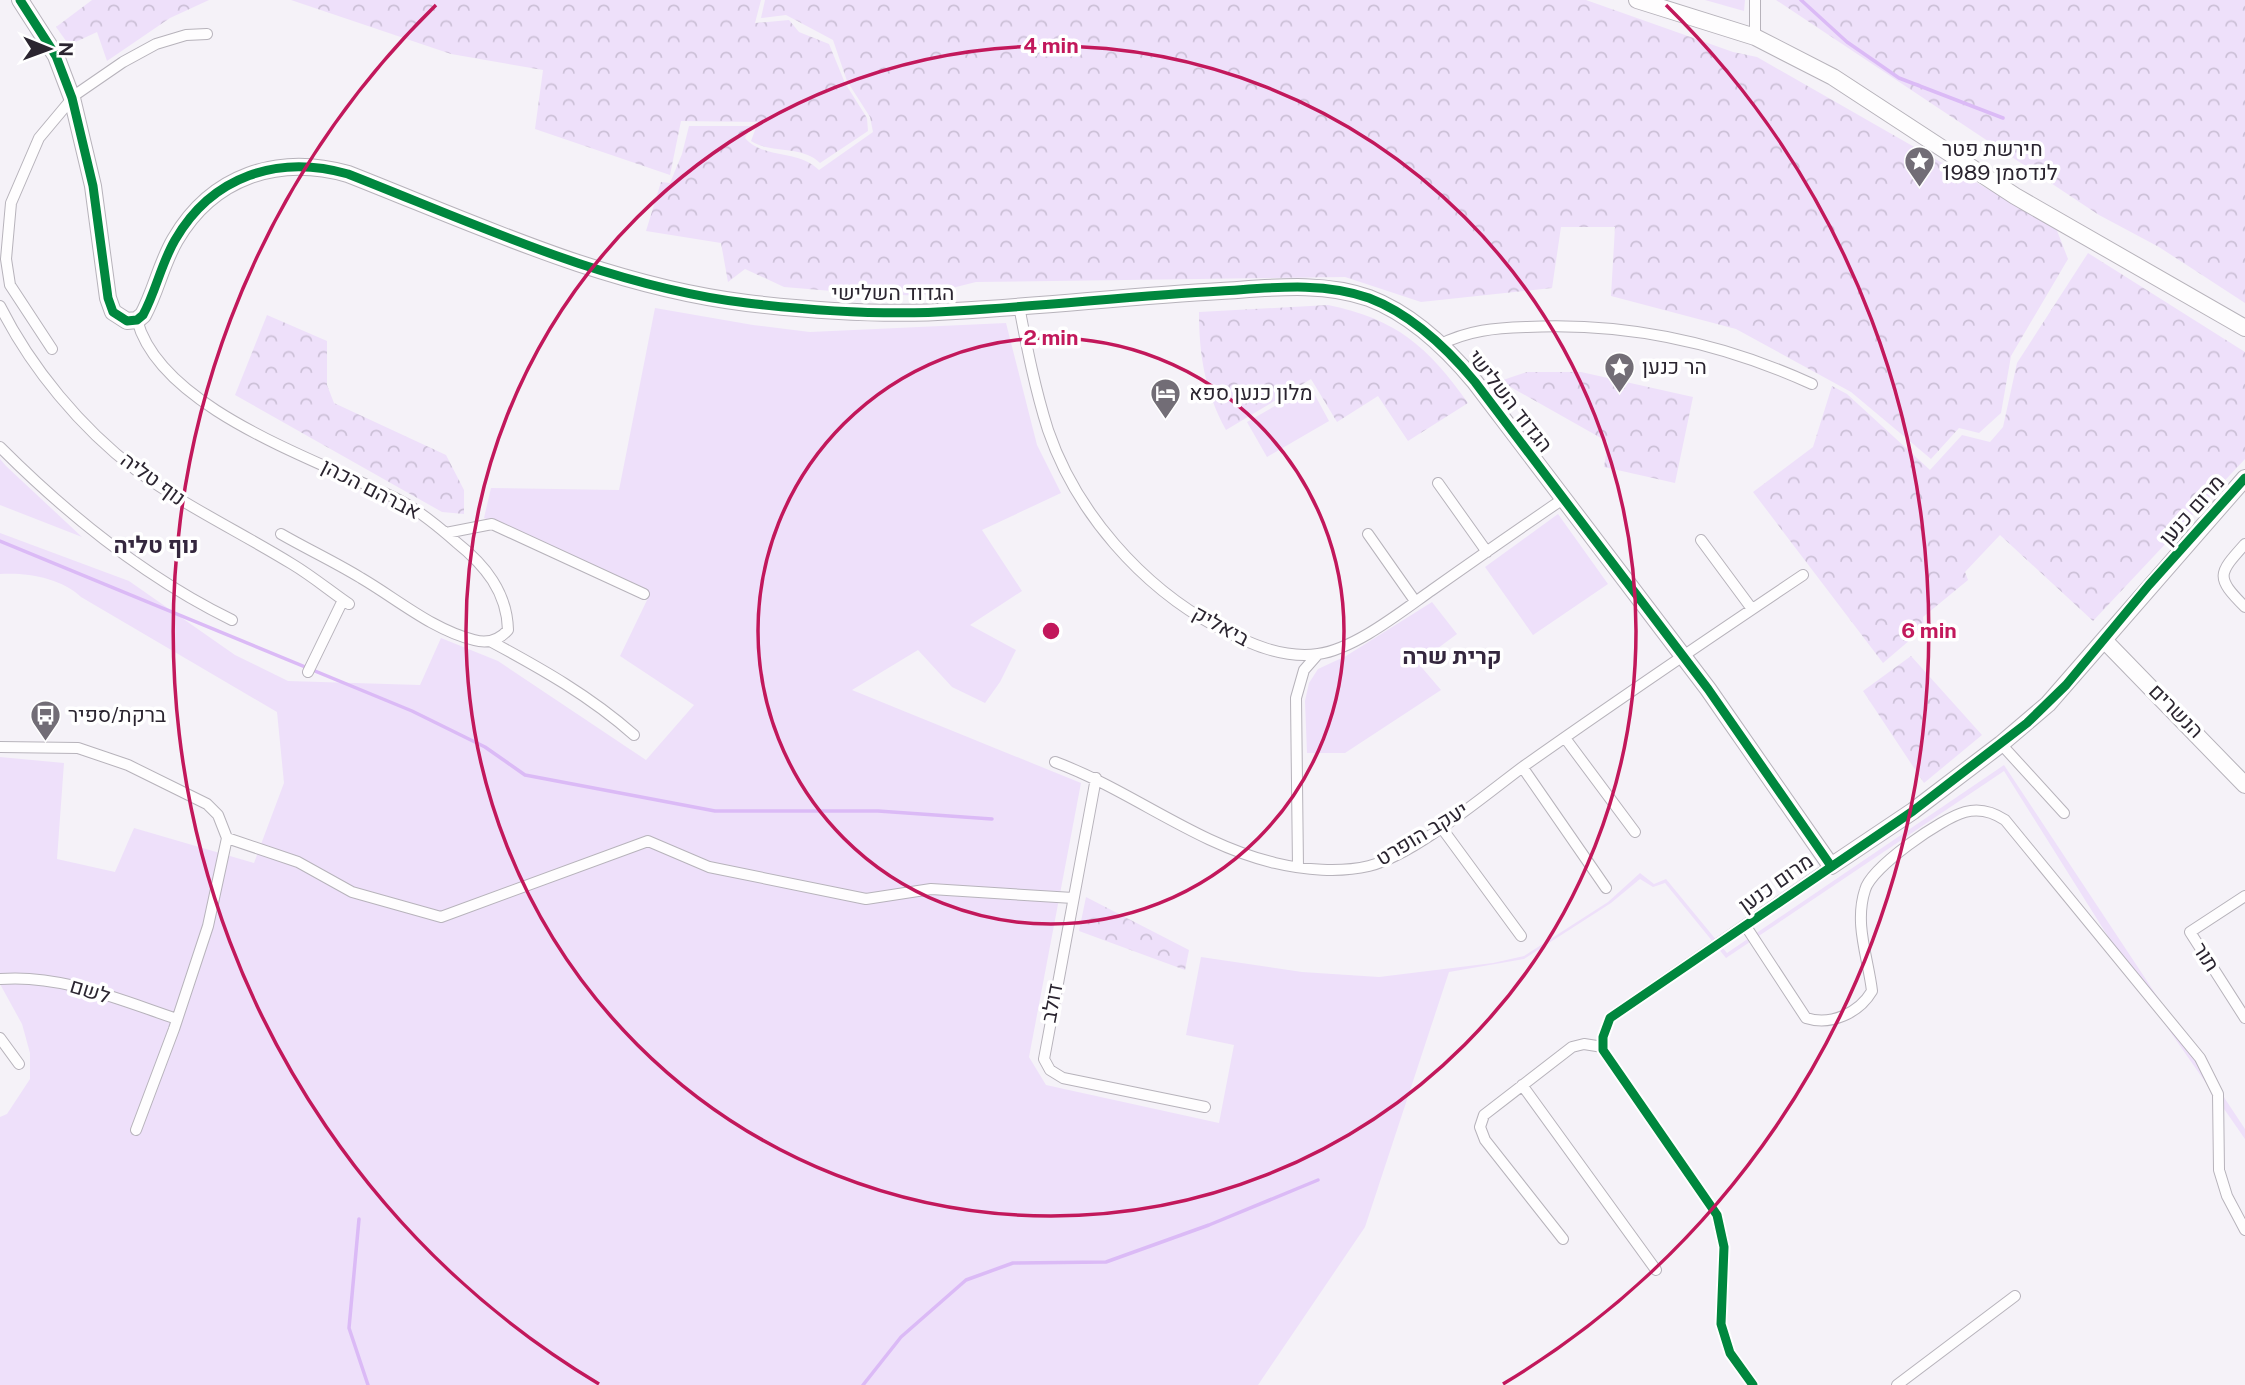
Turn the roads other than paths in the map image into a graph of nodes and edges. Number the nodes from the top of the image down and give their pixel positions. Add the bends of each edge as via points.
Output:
1 (20, 0) edge
2 (1637, 0) edge
3 (1755, 0) edge
4 (207, 34) dead end
5 (1755, 37) junction
6 (72, 98) junction
7 (0, 306) edge
8 (1019, 306) junction
9 (136, 320) junction
10 (2245, 328) edge
11 (1440, 345) junction
12 (52, 349) dead end
13 (1812, 384) dead end
14 (0, 447) edge
15 (2245, 478) edge
16 (1438, 483) dead end
17 (1563, 499) junction
18 (446, 533) junction
19 (281, 534) dead end
20 (1368, 534) dead end
21 (1701, 540) dead end
22 (2245, 544) edge
23 (1487, 552) junction
24 (1803, 575) dead end
25 (644, 594) dead end
26 (1415, 601) junction
27 (2245, 607) edge
28 (1752, 609) junction
29 (232, 620) dead end
30 (2104, 640) junction
31 (490, 641) junction
32 (1318, 654) junction
33 (1682, 656) junction
34 (308, 673) dead end
35 (634, 735) dead end
36 (1565, 738) junction
37 (2001, 744) junction
38 (0, 747) edge
39 (1055, 762) dead end
40 (1523, 768) junction
41 (1096, 778) junction
42 (2245, 785) edge
43 (2064, 813) dead end
44 (1441, 827) junction
45 (1635, 832) dead end
46 (228, 838) junction
47 (1831, 866) junction
48 (1298, 867) junction
49 (1606, 888) dead end
50 (2245, 896) edge
51 (1073, 898) junction
52 (1745, 925) junction
53 (1521, 936) dead end
54 (0, 979) edge
55 (2245, 1018) edge
56 (177, 1019) junction
57 (0, 1038) edge
58 (1603, 1047) junction
59 (19, 1064) dead end
60 (1522, 1085) junction
61 (1205, 1107) dead end
62 (136, 1130) dead end
63 (2245, 1230) edge
64 (1563, 1239) dead end
65 (1656, 1270) dead end
66 (2015, 1296) dead end
67 (1754, 1385) edge
68 (1897, 1385) edge

1 - 6 street via 56,56
2 - 5 street
3 - 5 street
4 - 6 street via 156,44
5 - 10 street via 1833,77 2015,196
6 - 9 street via 94,195 108,298 119,318
6 - 12 street via 39,138 11,203 6,230 10,285
7 - 34 street, נוף טליה via 48,380 97,436 135,469 294,565 346,602
8 - 9 street, הגדוד השלישי via 920,313 847,312 666,290 565,258 348,174 299,164 241,178 189,219 166,256 147,308
8 - 11 street, הגדוד השלישי via 1133,295 1317,288 1379,303 1406,317
8 - 32 street, ביאליק via 1049,432 1081,498 1120,549 1178,601 1246,642 1275,651
9 - 18 street, אברהם הכהן via 142,340 157,361 203,403 401,501
11 - 13 street via 1477,329 1576,324 1611,327 1706,346 1771,365
11 - 17 street, הגדוד השלישי via 1475,382
14 - 29 street via 113,546 197,603
15 - 30 street, מרום כנען
16 - 23 street
17 - 23 street, ביאליק
17 - 33 street, הגדוד השלישי
18 - 25 street via 492,524
18 - 31 street, אברהם הכהן via 488,571 498,589 508,630
19 - 31 street via 446,628 474,640
20 - 26 street
21 - 28 street
22 - 27 street via 2221,576
23 - 26 street, ביאליק
24 - 28 street
26 - 32 street, ביאליק via 1339,648
28 - 33 street
30 - 37 street, מרום כנען via 2048,704
30 - 42 street, הנשרים
31 - 35 street via 575,688
32 - 48 street via 1304,670 1296,698
33 - 36 street, יעקב הופרט
33 - 47 street, הגדוד השלישי
36 - 40 street, יעקב הופרט
36 - 45 street
37 - 43 street
37 - 47 street, מרום כנען
38 - 46 street via 78,748 128,765 206,804 218,815
39 - 41 street, יעקב הופרט
40 - 44 street, יעקב הופרט
40 - 49 street
41 - 48 street, יעקב הופרט via 1191,832 1249,856
41 - 51 street, דולב
44 - 48 street, יעקב הופרט via 1371,866
44 - 53 street
46 - 51 street via 298,862 352,891 441,918 648,841 709,867 866,899 931,890
46 - 56 street via 208,926
47 - 52 street, מרום כנען
50 - 55 street, תור via 2189,932
51 - 61 street, דולב via 1045,1041 1044,1059 1050,1070 1081,1082
52 - 58 street, מרום כנען via 1610,1018
52 - 63 street, מרום כנען via 1806,1018 1832,1021 1866,1002 1872,991 1860,927 1865,887 1881,868 1941,823 1964,812 1993,812 2006,820 2200,1058 2218,1094 2219,1170
54 - 56 street, לשם via 73,985
56 - 62 street
57 - 59 street
58 - 60 street via 1572,1047
58 - 67 street via 1717,1215 1724,1247 1721,1324 1730,1353
60 - 64 street via 1484,1115 1480,1127 1485,1140
60 - 65 street
66 - 68 street

